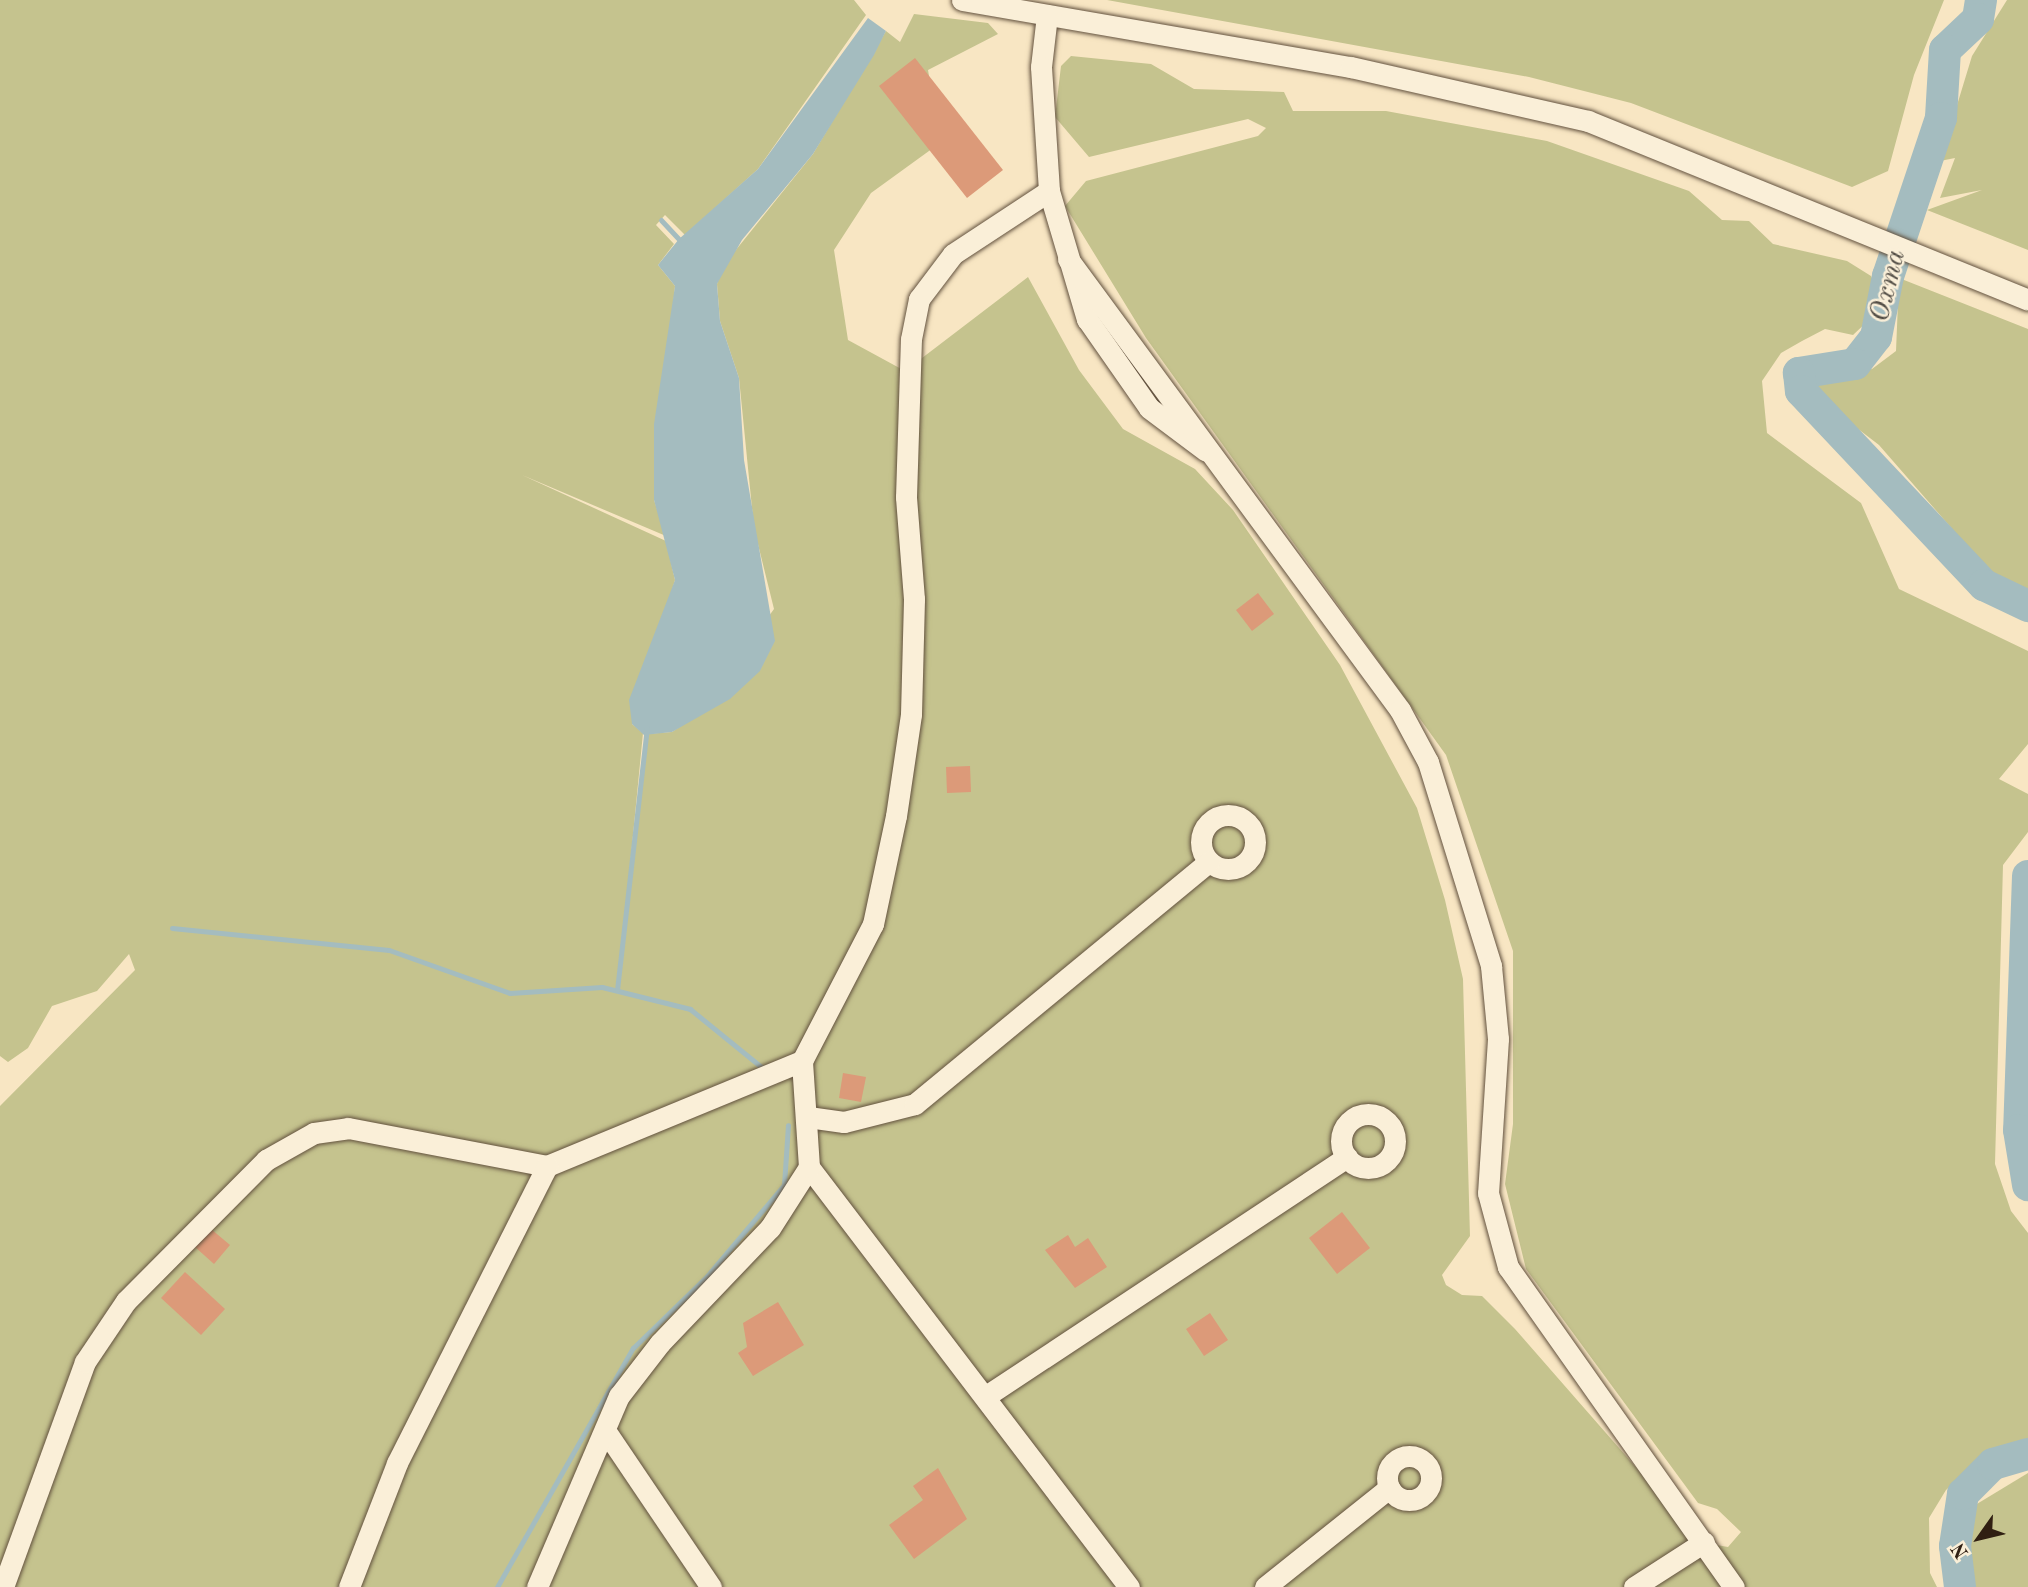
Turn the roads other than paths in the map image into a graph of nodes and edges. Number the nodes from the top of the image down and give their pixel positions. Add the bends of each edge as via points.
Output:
1 (962, 0) edge
2 (1047, 15) junction
3 (1049, 191) junction
4 (2028, 300) edge
5 (1209, 862) dead end
6 (803, 1061) junction
7 (808, 1117) junction
8 (1347, 1157) dead end
9 (547, 1166) junction
10 (809, 1167) junction
11 (986, 1396) junction
12 (607, 1433) junction
13 (1389, 1488) dead end
14 (1704, 1542) junction
15 (3, 1587) edge
16 (349, 1587) edge
17 (537, 1587) edge
18 (711, 1587) edge
19 (1129, 1587) edge
20 (1265, 1587) edge
21 (1634, 1587) edge
22 (1734, 1587) edge

1 - 2 street
2 - 3 street via 1041,67
2 - 4 street via 1492,95 1664,148
3 - 6 street via 953,254 919,299 911,340 906,497 914,599 911,714 897,816 873,924
3 - 14 street via 1068,259 1105,354 1169,427 1222,462 1400,710 1428,762 1491,966 1498,1039 1488,1193 1508,1267
5 - 7 street via 915,1104 844,1122
6 - 7 street
6 - 9 street
7 - 10 street
8 - 11 street
9 - 15 street via 348,1128 314,1133 248,1172 126,1301 85,1362
9 - 16 street via 397,1463
10 - 11 street
10 - 12 street via 770,1228 619,1396
11 - 19 street
12 - 17 street
12 - 18 street
13 - 20 street
14 - 21 street
14 - 22 street

